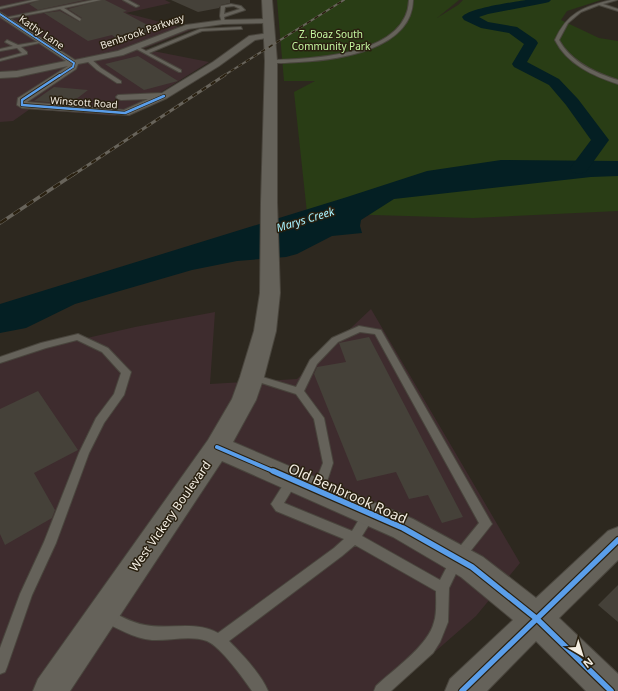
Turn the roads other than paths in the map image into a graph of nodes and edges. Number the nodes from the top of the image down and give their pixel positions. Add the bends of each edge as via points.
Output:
1 (37, 0) edge
2 (99, 0) edge
3 (125, 0) edge
4 (267, 0) edge
5 (411, 0) edge
6 (616, 0) edge
7 (87, 1) edge
8 (599, 4) junction
9 (137, 6) dead end
10 (0, 8) edge
11 (60, 8) junction
12 (618, 10) edge
13 (3, 16) edge
14 (223, 19) junction
15 (80, 20) dead end
16 (268, 21) junction
17 (241, 28) dead end
18 (182, 29) junction
19 (196, 32) junction
20 (269, 35) junction
21 (7, 41) dead end
22 (42, 42) junction
23 (18, 46) junction
24 (135, 47) junction
25 (0, 50) edge
26 (145, 53) junction
27 (0, 60) edge
28 (89, 60) junction
29 (271, 61) junction
30 (74, 63) junction
31 (178, 71) dead end
32 (0, 75) edge
33 (119, 82) dead end
34 (618, 82) edge
35 (164, 96) junction
36 (121, 97) dead end
37 (0, 360) edge
38 (252, 377) junction
39 (299, 390) junction
40 (217, 447) junction
41 (305, 485) junction
42 (370, 514) junction
43 (354, 538) junction
44 (618, 540) edge
45 (457, 559) junction
46 (443, 588) junction
47 (102, 614) junction
48 (537, 619) junction
49 (218, 641) junction
50 (1, 660) edge
51 (50, 691) edge
52 (261, 691) edge
53 (381, 691) edge
54 (462, 691) edge
55 (612, 691) edge

1 - 10 lane
2 - 7 lane
3 - 9 lane
4 - 16 main road
5 - 29 lane via 407,20 393,35 377,44 336,56
6 - 8 lane
7 - 11 lane
8 - 12 lane
8 - 34 lane via 574,15 564,24 557,40 560,48 586,68
11 - 13 lane
11 - 15 lane
13 - 22 street, Kathy Lane
14 - 14 lane via 223,6 235,5 243,10
14 - 16 street, Benbrook Parkway
14 - 18 street, Benbrook Parkway
16 - 20 main road
17 - 19 lane
18 - 19 lane
18 - 24 street, Benbrook Parkway
19 - 26 lane
20 - 29 main road
20 - 35 street, Winscott Road via 252,38
21 - 23 lane
22 - 23 lane
22 - 30 street, Kathy Lane
23 - 25 lane
23 - 27 lane via 24,54
24 - 26 lane
24 - 28 street, Benbrook Parkway
26 - 31 lane
28 - 30 street, Benbrook Parkway
28 - 33 lane
29 - 38 main road, West Vickery Boulevard via 270,293 265,331
30 - 32 street, Benbrook Parkway
30 - 35 street, Winscott Road via 73,67 22,100 22,105 125,113
35 - 36 street, Winscott Road
37 - 50 lane via 44,345 78,338 105,350 126,372 119,395 100,421 84,453 65,508 26,594
38 - 39 lane
38 - 40 main road, West Vickery Boulevard via 244,400
39 - 41 lane via 319,418 328,462
39 - 45 lane via 313,362 335,340 359,329 378,332 486,524
40 - 41 main road, Old Benbrook Road
40 - 47 main road, West Vickery Boulevard
41 - 42 main road, Old Benbrook Road
41 - 43 lane via 277,504
42 - 43 lane
42 - 45 main road, Old Benbrook Road via 403,528
43 - 46 lane
43 - 49 lane
44 - 48 main road
45 - 46 lane
45 - 48 main road, Old Benbrook Road via 472,567
46 - 53 lane via 441,622 435,637 428,648
47 - 49 lane via 144,632 209,635
47 - 51 main road, West Vickery Boulevard
48 - 54 main road
48 - 55 main road, Old Benbrook Road
49 - 52 lane

